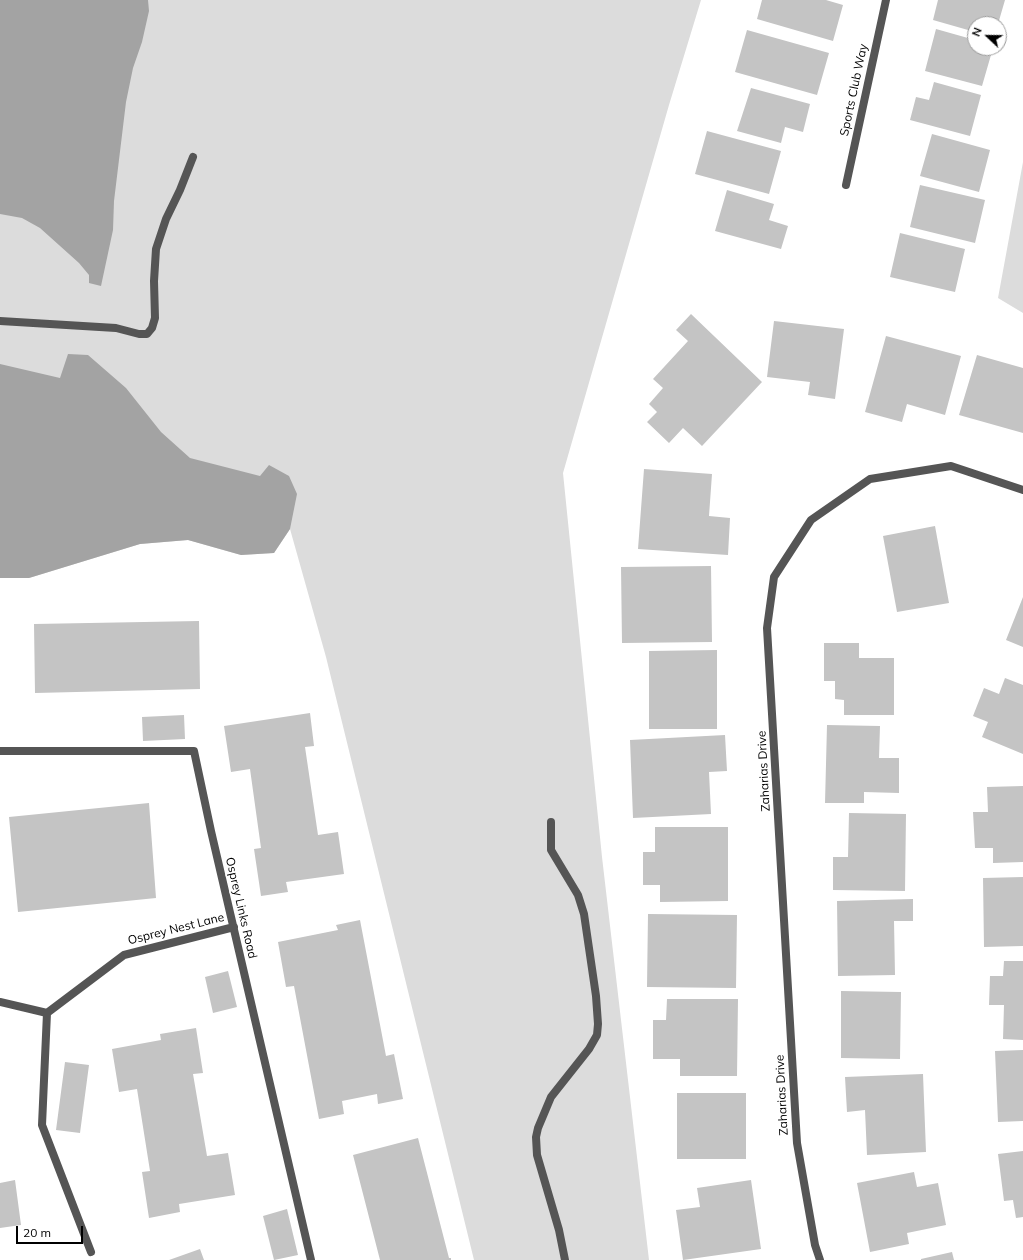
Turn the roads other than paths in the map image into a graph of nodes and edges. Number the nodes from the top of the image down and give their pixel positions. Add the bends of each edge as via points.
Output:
1 (886, 0) edge
2 (193, 157) dead end
3 (846, 185) dead end
4 (0, 321) edge
5 (1023, 490) edge
6 (0, 751) edge
7 (551, 822) dead end
8 (234, 927) junction
9 (0, 1002) edge
10 (47, 1013) junction
11 (91, 1252) dead end
12 (311, 1260) edge
13 (565, 1260) edge
14 (820, 1260) edge

1 - 3 street, Sports Club Way
2 - 4 street via 156,248 155,318 152,328 146,334 116,328
5 - 14 street, Zaharias Drive via 951,466 870,479 811,520 774,577 768,628 797,1144
6 - 8 street, Osprey Links Road via 194,751
7 - 13 street via 551,850 578,895 584,914 598,1024 597,1035 589,1050 551,1097 536,1137 537,1155
8 - 10 street, Osprey Nest Lane via 124,955
8 - 12 street, Osprey Links Road
9 - 10 street
10 - 11 street via 42,1125

